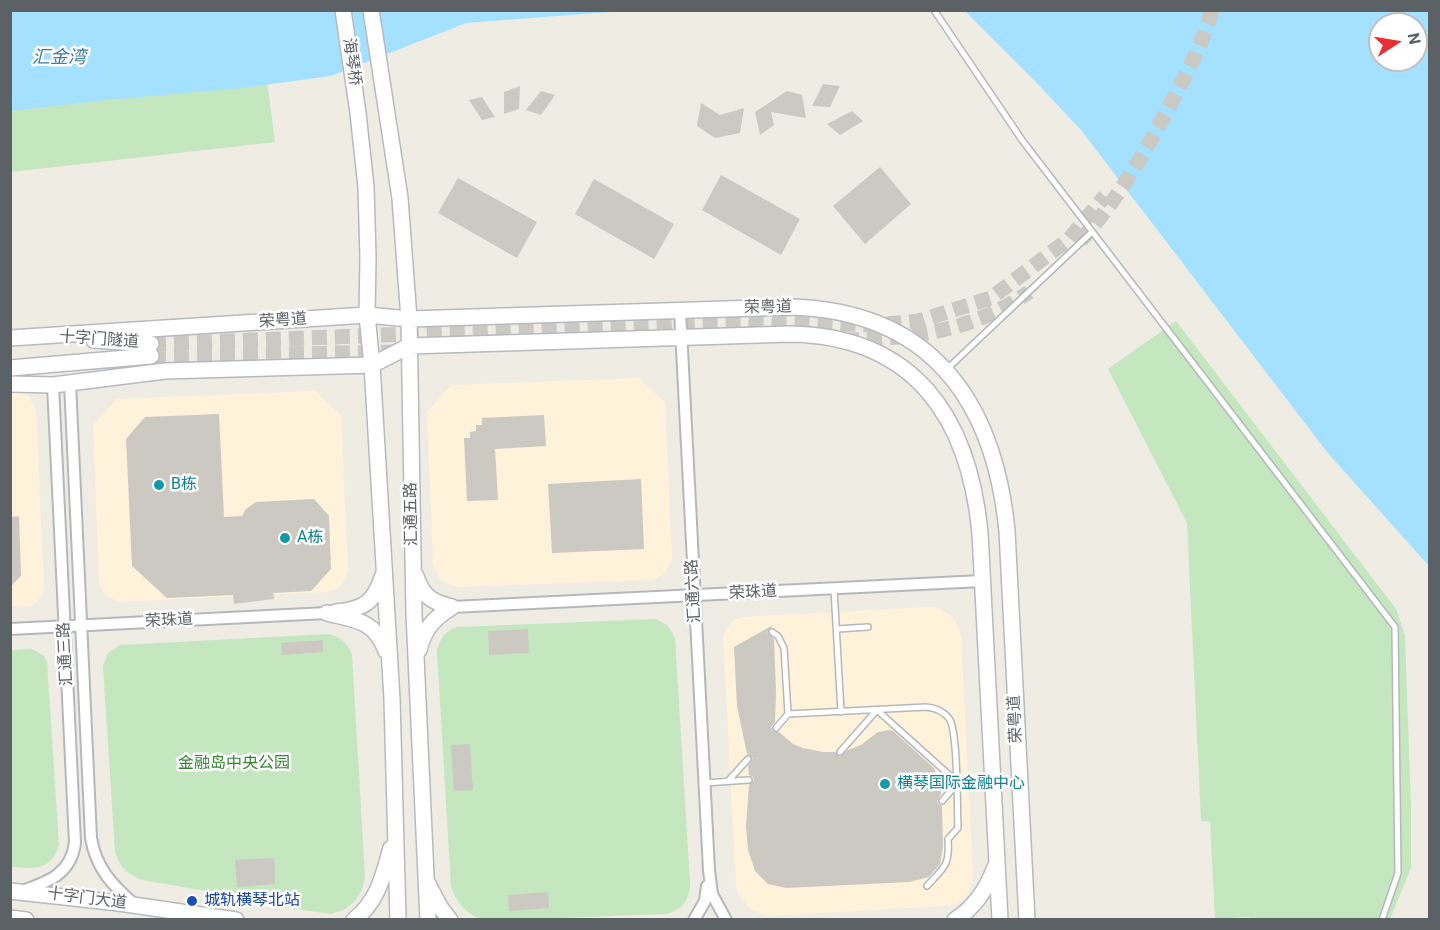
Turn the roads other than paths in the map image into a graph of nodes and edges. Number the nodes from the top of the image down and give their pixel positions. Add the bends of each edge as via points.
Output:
1 (343, 10) edge
2 (370, 10) edge
3 (934, 10) edge
4 (385, 110) joint
5 (358, 113) joint
6 (1092, 232) junction
7 (680, 311) junction
8 (367, 315) junction
9 (409, 319) junction
10 (48, 336) junction
11 (10, 338) edge
12 (682, 338) junction
13 (409, 346) junction
14 (372, 365) junction
15 (10, 368) edge
16 (945, 370) junction
17 (70, 383) junction
18 (10, 384) edge
19 (53, 385) junction
20 (413, 569) junction
21 (385, 572) junction
22 (982, 581) junction
23 (834, 589) junction
24 (695, 595) junction
25 (452, 607) junction
26 (327, 613) junction
27 (65, 626) junction
28 (81, 626) junction
29 (868, 627) dead end
30 (10, 629) edge
31 (837, 629) junction
32 (772, 632) dead end
33 (389, 660) junction
34 (416, 665) junction
35 (878, 710) junction
36 (841, 712) junction
37 (788, 714) junction
38 (776, 728) dead end
39 (840, 752) dead end
40 (748, 759) dead end
41 (749, 780) dead end
42 (728, 781) junction
43 (704, 783) junction
44 (956, 783) junction
45 (942, 801) dead end
46 (395, 833) junction
47 (997, 862) junction
48 (709, 870) junction
49 (426, 880) junction
50 (927, 886) dead end
51 (15, 891) edge
52 (134, 904) junction
53 (10, 918) edge
54 (26, 920) edge
55 (236, 920) edge
56 (354, 920) edge
57 (398, 920) edge
58 (428, 920) edge
59 (450, 920) edge
60 (694, 920) edge
61 (726, 920) edge
62 (956, 920) edge
63 (1000, 920) edge
64 (1027, 920) edge
65 (1382, 920) edge

1 - 5 street, 海琴桥
2 - 4 street, 海琴桥
3 - 6 lane via 1022,140
4 - 9 street, 汇通五路 via 400,198
5 - 8 street, 汇通五路 via 366,187
6 - 16 lane
6 - 65 lane via 1395,627 1398,873
7 - 9 street, 荣粤道
7 - 12 street, 汇通六路
7 - 16 street, 荣粤道 via 789,307 847,313 903,334
8 - 9 street, 荣粤道
8 - 10 street, 荣粤道
8 - 14 street, 汇通五路
9 - 13 street, 汇通五路
10 - 11 street, 荣粤道
10 - 15 street, 十字门隧道 via 151,350 53,366
12 - 13 street, 荣粤道
12 - 22 street, 荣粤道 via 824,336 873,350 904,368 940,406 964,455 977,510
12 - 24 street, 汇通六路
13 - 14 street, 荣粤道
13 - 20 street, 汇通五路
14 - 17 street, 荣粤道 via 165,371
14 - 21 street, 汇通五路
16 - 64 street, 荣粤道 via 962,390 982,427 996,466 1004,506
17 - 19 street, 荣粤道
17 - 28 street, 汇通三路
18 - 19 street, 荣粤道
19 - 27 street, 汇通三路
20 - 25 street via 434,602
20 - 34 street, 汇通五路
21 - 26 street via 372,597 358,609
21 - 33 street, 汇通五路
22 - 23 street, 荣珠道
22 - 47 street, 荣粤道
23 - 24 street, 荣珠道
23 - 31 lane
24 - 25 street, 荣珠道
24 - 43 street, 汇通六路
25 - 34 street via 428,626
26 - 28 street, 荣珠道
26 - 33 street via 371,627 379,635
27 - 28 street, 荣珠道
27 - 30 street, 荣珠道
27 - 51 street, 汇通三路 via 74,851 68,865 56,877
28 - 52 street, 汇通三路 via 93,848 109,880
29 - 31 lane
31 - 36 lane
32 - 37 lane via 784,648
33 - 46 street, 汇通五路
34 - 49 street, 汇通五路
35 - 36 lane
35 - 39 lane
35 - 44 lane
35 - 44 lane via 932,708 947,716 953,731
36 - 37 lane
37 - 38 lane
40 - 42 lane
41 - 42 lane
42 - 43 lane
43 - 48 street, 汇通六路
44 - 45 lane
44 - 50 lane via 958,828 946,836 948,862
46 - 56 street via 377,893
46 - 57 street, 汇通五路
47 - 62 street via 978,900
47 - 63 street, 荣粤道
48 - 60 street, 汇通六路 via 705,901
48 - 61 street, 汇通六路 via 712,894
49 - 58 street, 汇通五路
49 - 59 street
51 - 52 street, 十字门大道
52 - 55 street, 十字门大道
53 - 54 street

